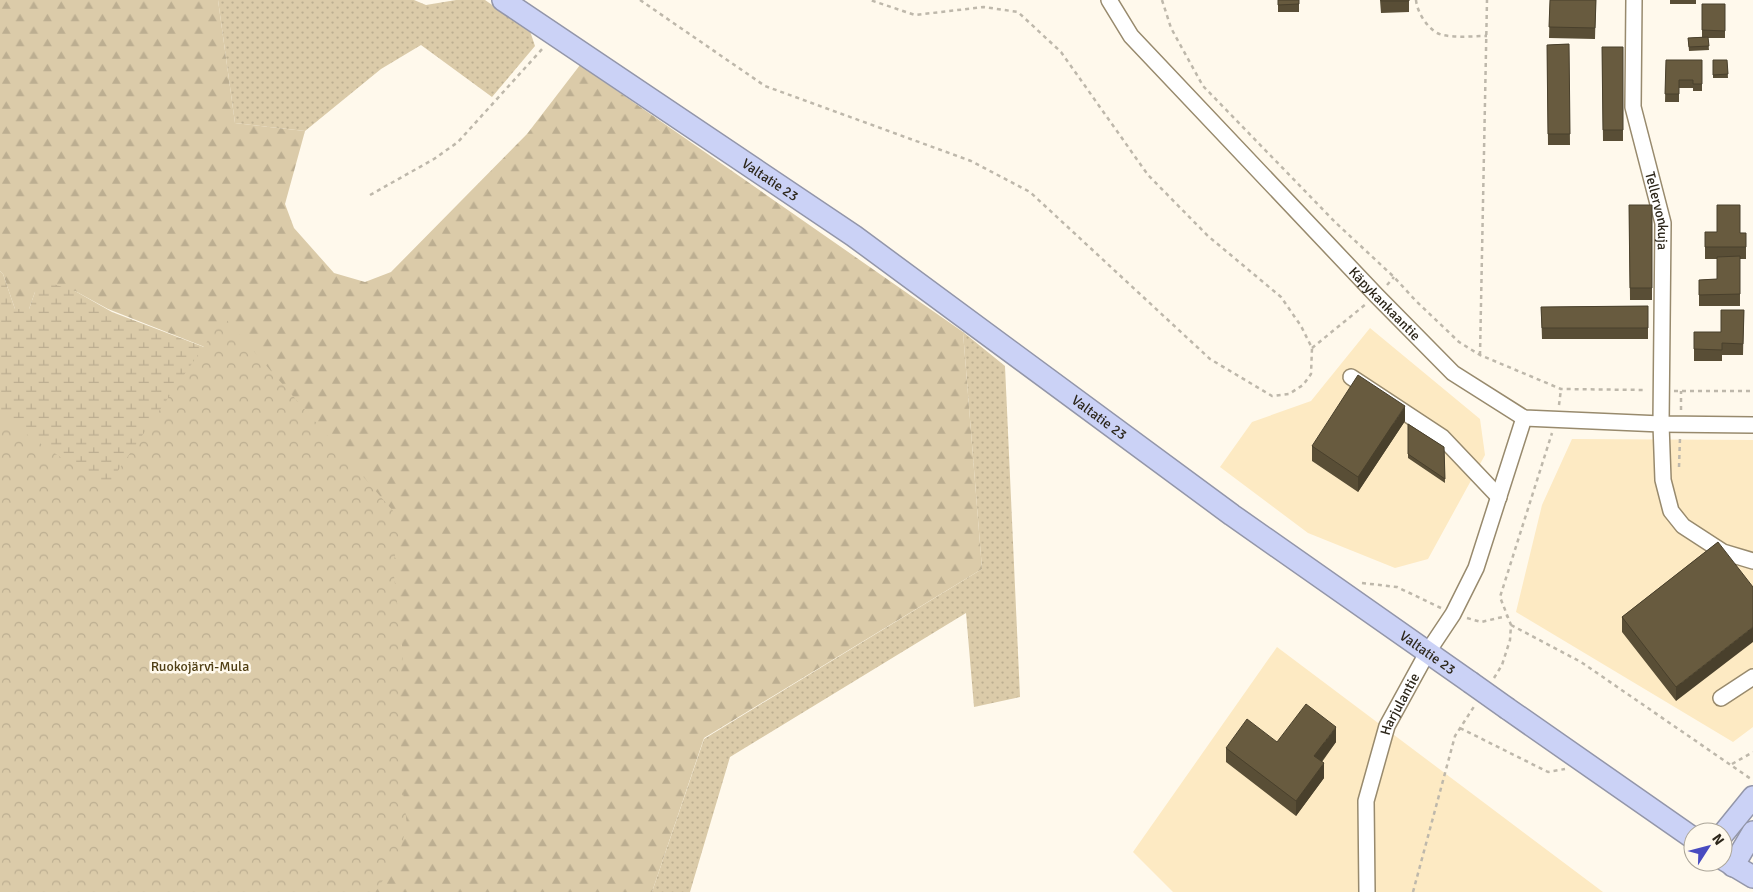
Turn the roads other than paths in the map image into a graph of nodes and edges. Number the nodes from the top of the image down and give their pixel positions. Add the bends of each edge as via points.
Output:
1 (503, 0) edge
2 (1109, 0) edge
3 (1634, 0) edge
4 (1351, 377) dead end
5 (1524, 418) junction
6 (1661, 424) junction
7 (1753, 425) edge
8 (1499, 497) junction
9 (1753, 560) edge
10 (1427, 653) junction
11 (1753, 677) edge
12 (1722, 698) dead end
13 (1752, 788) edge
14 (1731, 822) edge
15 (1683, 831) edge
16 (1753, 832) edge
17 (1733, 856) edge
18 (1733, 865) edge
19 (1753, 877) edge
20 (1367, 892) edge

1 - 10 highway, Valtatie 23 via 854,236 1224,510
2 - 5 street, Käpykankaantie via 1131,36 1453,373
3 - 6 street, Tellervonkuja via 1633,107 1663,223
4 - 8 street via 1442,438
5 - 6 street
5 - 8 street, Harjulantie
6 - 7 street
6 - 9 street, Tellervonkuja via 1663,480 1671,511 1699,538 1724,552
8 - 10 street, Harjulantie via 1476,568 1453,614
10 - 15 highway, Valtatie 23, bridge
10 - 20 street, Harjulantie via 1386,726 1366,801
11 - 12 street
13 - 14 highway
16 - 17 highway
18 - 19 highway

